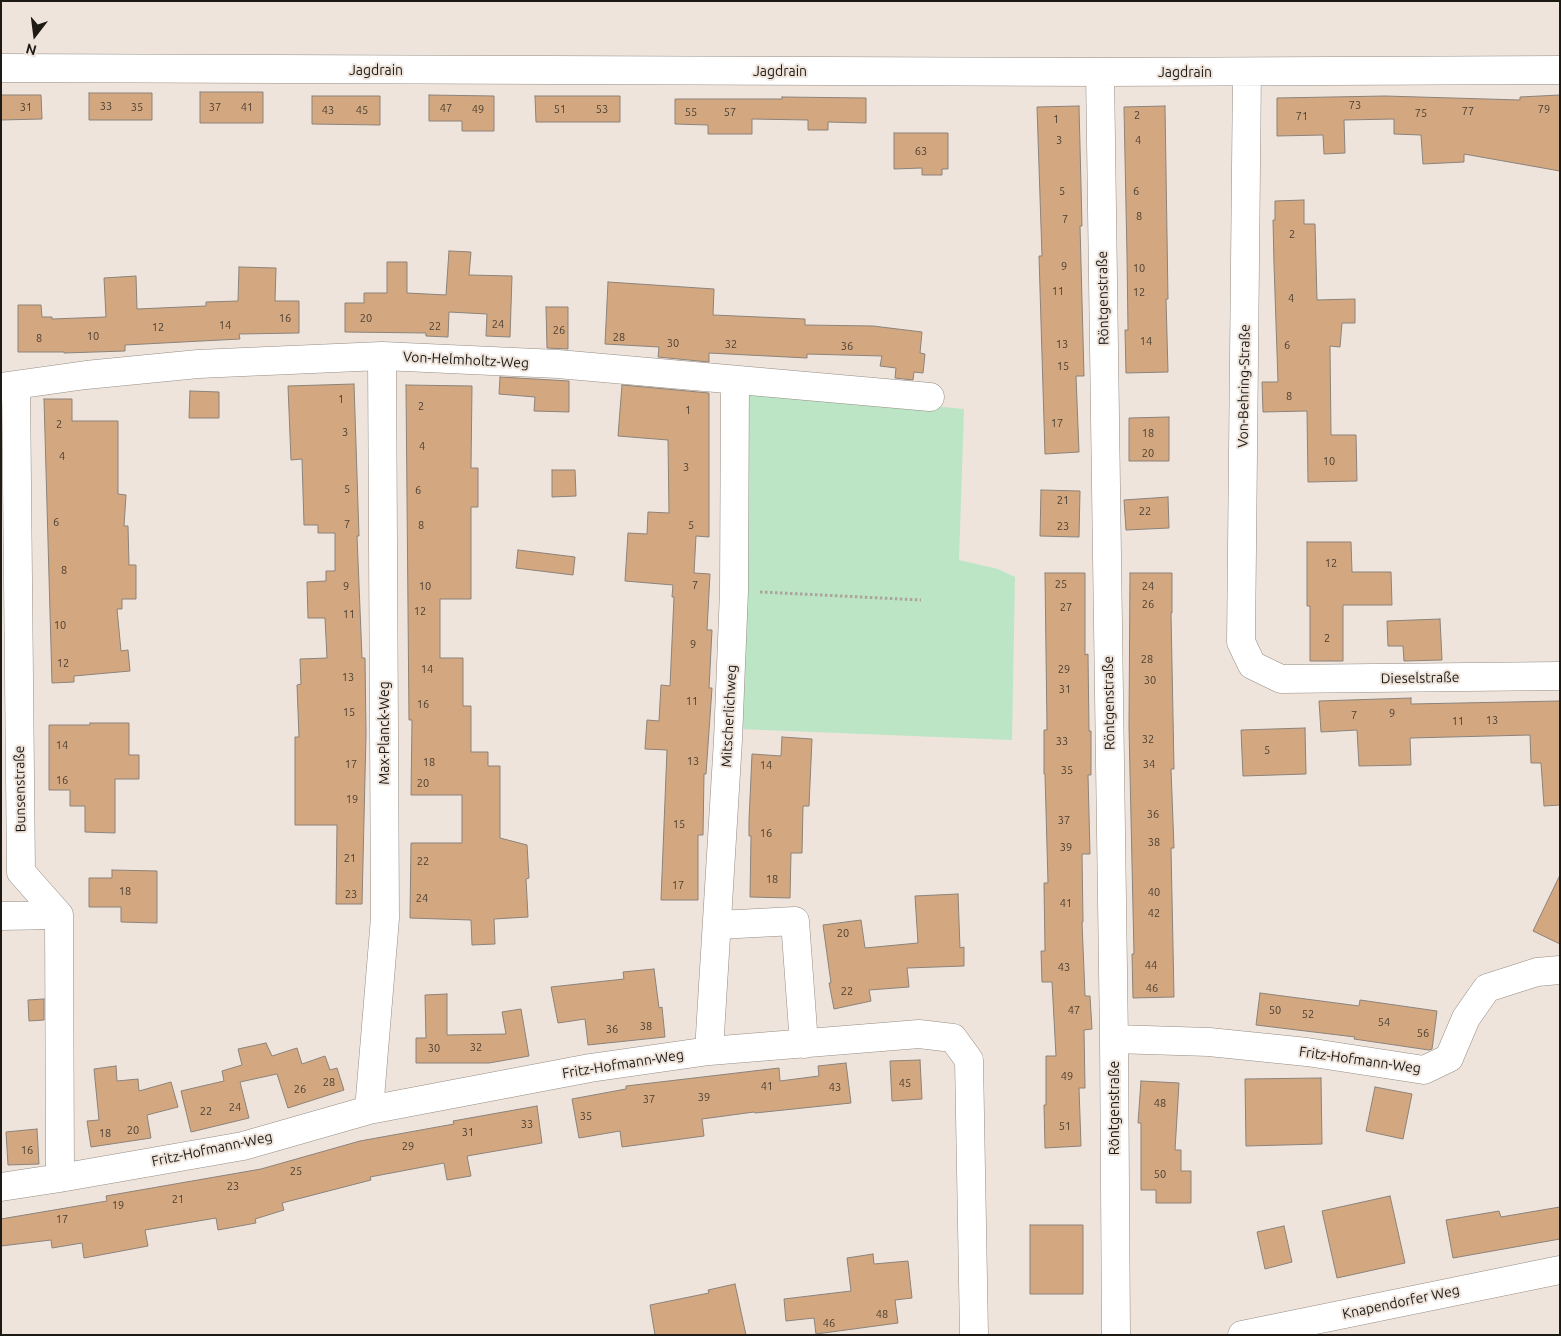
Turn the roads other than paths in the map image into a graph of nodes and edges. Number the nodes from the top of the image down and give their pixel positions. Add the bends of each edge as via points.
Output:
1 (1, 68) edge
2 (1560, 70) edge
3 (1100, 72) junction
4 (1247, 72) junction
5 (382, 356) junction
6 (735, 380) junction
7 (8, 386) edge
8 (930, 397) dead end
9 (1560, 676) edge
10 (1281, 679) joint
11 (58, 915) junction
12 (1, 916) edge
13 (718, 925) junction
14 (1560, 970) edge
15 (1114, 1038) junction
16 (804, 1044) junction
17 (709, 1051) junction
18 (368, 1110) junction
19 (60, 1178) junction
20 (1, 1187) edge
21 (1560, 1270) edge
22 (974, 1335) edge
23 (1116, 1335) edge
24 (1242, 1335) edge

1 - 3 street, Jagdrain
2 - 4 street, Jagdrain
3 - 4 street, Jagdrain
3 - 15 street, Röntgenstraße
4 - 10 street, Von-Behring-Straße via 1241,642 1252,665
5 - 6 street, Von-Helmholtz-Weg via 558,364
5 - 7 street, Von-Helmholtz-Weg via 198,364
5 - 18 street, Max-Planck-Weg via 385,918
6 - 8 street, Von-Helmholtz-Weg
6 - 13 street, Mitscherlichweg via 734,591
7 - 11 street, Bunsenstraße via 21,872
9 - 10 street, Dieselstraße
11 - 12 street
11 - 19 street
13 - 16 street via 795,921
13 - 17 street, Mitscherlichweg
14 - 15 street, Fritz-Hofmann-Weg via 1537,972 1488,988 1466,1018 1449,1058 1424,1070 1297,1051 1209,1042
15 - 23 street, Röntgenstraße
16 - 17 street, Fritz-Hofmann-Weg
16 - 22 street, Fritz-Hofmann-Weg via 919,1034 953,1038 969,1060
17 - 18 street, Fritz-Hofmann-Weg via 590,1068
18 - 19 street, Fritz-Hofmann-Weg via 243,1146
19 - 20 street, Fritz-Hofmann-Weg
21 - 24 street, Knapendorfer Weg

